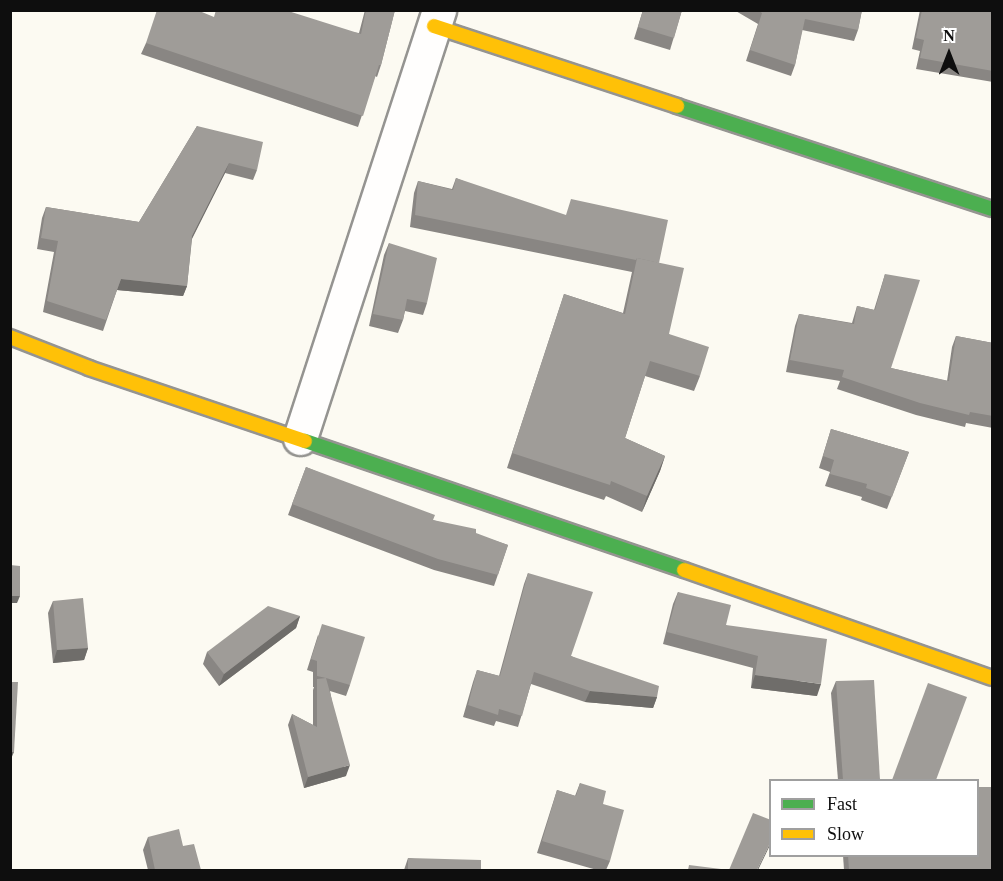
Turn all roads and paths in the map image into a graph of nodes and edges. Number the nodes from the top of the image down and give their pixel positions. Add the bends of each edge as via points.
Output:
1 (436, 18) edge
2 (993, 209) edge
3 (10, 337) edge
4 (300, 438) junction
5 (993, 678) edge

1 - 2 street
1 - 4 street
3 - 4 street via 89,368
4 - 5 street

